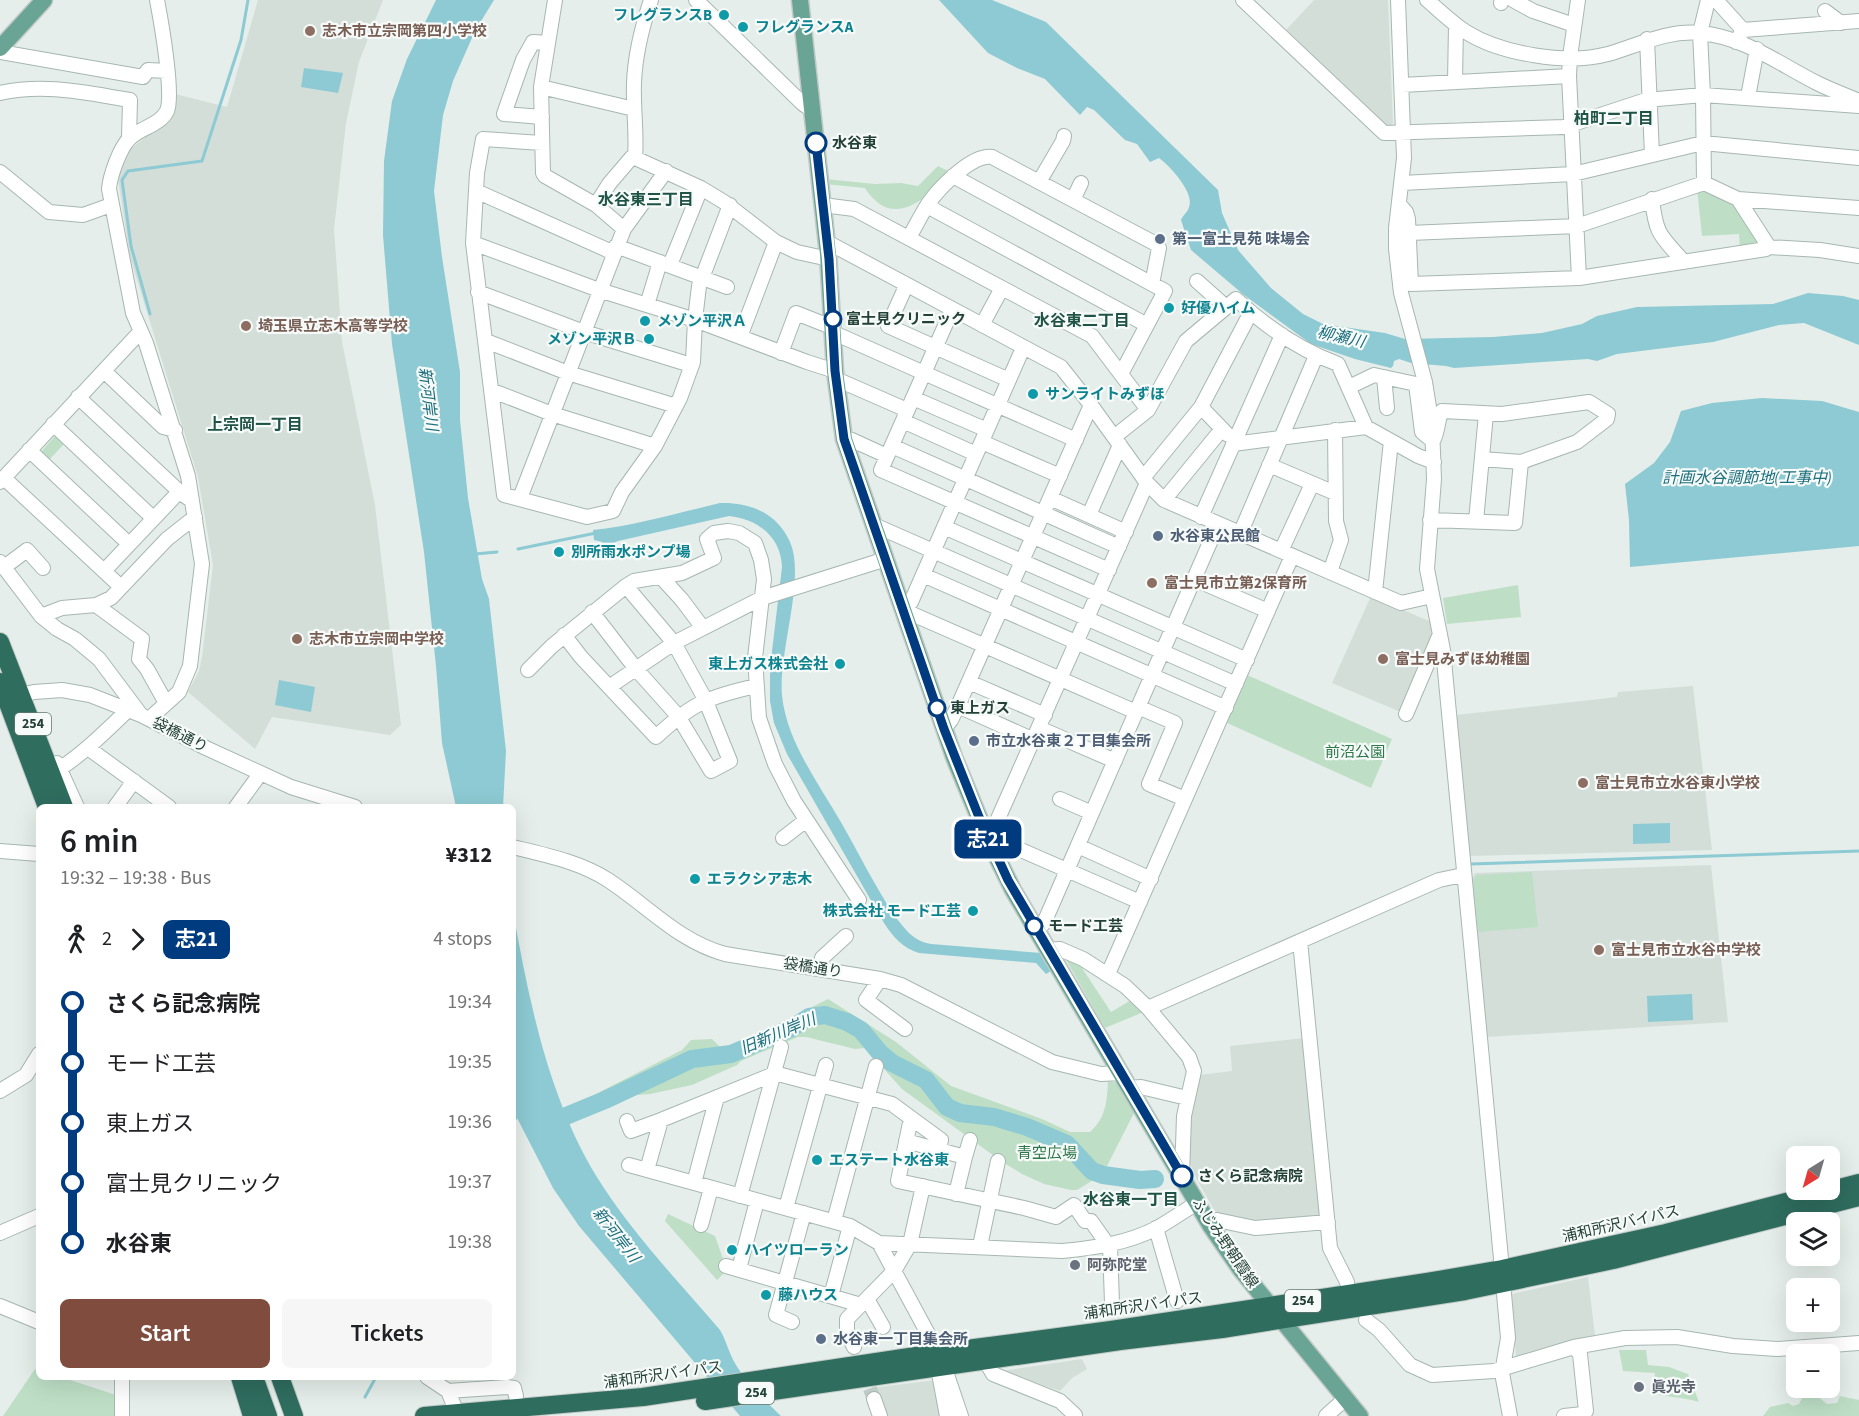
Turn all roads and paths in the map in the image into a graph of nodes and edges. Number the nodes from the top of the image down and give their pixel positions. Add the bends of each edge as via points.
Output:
1 (44, 0) edge
2 (157, 0) edge
3 (555, 0) edge
4 (651, 0) edge
5 (696, 0) edge
6 (800, 0) edge
7 (1243, 0) edge
8 (1398, 0) edge
9 (1427, 0) edge
10 (1578, 0) edge
11 (1708, 0) edge
12 (1716, 0) edge
13 (1505, 1) edge
14 (1531, 4) edge
15 (1825, 11) dead end
16 (537, 13) dead end
17 (551, 19) junction
18 (1859, 21) edge
19 (1840, 23) junction
20 (1456, 25) junction
21 (1574, 25) junction
22 (1700, 33) junction
23 (1740, 36) junction
24 (1647, 39) junction
25 (548, 42) junction
26 (1756, 49) junction
27 (0, 50) edge
28 (1569, 57) junction
29 (167, 71) junction
30 (1569, 76) junction
31 (1455, 82) junction
32 (1402, 85) junction
33 (541, 87) junction
34 (0, 93) edge
35 (1703, 95) junction
36 (1748, 97) junction
37 (1650, 99) junction
38 (1838, 99) junction
39 (1859, 101) edge
40 (1859, 106) edge
41 (634, 108) junction
42 (812, 110) junction
43 (542, 117) junction
44 (1572, 124) junction
45 (1403, 134) junction
46 (1064, 136) dead end
47 (129, 138) junction
48 (542, 143) junction
49 (1702, 143) junction
50 (1652, 155) junction
51 (635, 158) junction
52 (1859, 158) edge
53 (666, 171) junction
54 (0, 172) edge
55 (1574, 174) junction
56 (953, 176) junction
57 (1039, 182) junction
58 (1081, 183) dead end
59 (1402, 183) junction
60 (1704, 183) junction
61 (701, 188) junction
62 (476, 190) junction
63 (1652, 199) junction
64 (1738, 199) junction
65 (1073, 200) junction
66 (1399, 204) junction
67 (111, 205) junction
68 (596, 205) junction
69 (730, 205) junction
70 (823, 205) junction
71 (927, 206) junction
72 (1859, 208) edge
73 (1577, 226) junction
74 (624, 229) junction
75 (1409, 233) junction
76 (909, 238) junction
77 (776, 242) junction
78 (827, 242) junction
79 (473, 243) junction
80 (1769, 247) junction
81 (615, 250) junction
82 (1859, 256) edge
83 (829, 259) junction
84 (1684, 262) junction
85 (665, 264) junction
86 (701, 278) junction
87 (1579, 278) junction
88 (1197, 281) dead end
89 (1152, 284) junction
90 (906, 286) junction
91 (727, 287) dead end
92 (1002, 288) junction
93 (599, 290) junction
94 (478, 292) junction
95 (646, 305) junction
96 (1226, 307) junction
97 (952, 310) junction
98 (1251, 312) junction
99 (695, 320) junction
100 (138, 325) junction
101 (982, 325) junction
102 (1147, 325) junction
103 (834, 330) junction
104 (584, 332) junction
105 (1281, 335) junction
106 (740, 338) junction
107 (486, 341) junction
108 (936, 347) junction
109 (1023, 348) junction
110 (781, 353) junction
111 (1316, 356) junction
112 (692, 365) junction
113 (104, 371) junction
114 (924, 373) junction
115 (568, 374) junction
116 (1121, 374) junction
117 (836, 375) junction
118 (1384, 377) junction
119 (1009, 380) junction
120 (1349, 387) junction
121 (493, 391) junction
122 (78, 398) junction
123 (998, 405) junction
124 (1091, 405) junction
125 (676, 406) junction
126 (1201, 407) junction
127 (1387, 408) dead end
128 (908, 410) junction
129 (1148, 410) junction
130 (552, 414) junction
131 (1486, 414) junction
132 (53, 424) junction
133 (1366, 427) junction
134 (1222, 429) junction
135 (175, 430) junction
136 (1335, 430) junction
137 (1432, 433) junction
138 (1281, 438) junction
139 (844, 439) junction
140 (1076, 440) junction
141 (1117, 441) junction
142 (1391, 441) junction
143 (982, 442) junction
144 (1234, 442) junction
145 (655, 446) junction
146 (29, 450) junction
147 (889, 451) junction
148 (1482, 459) junction
149 (1434, 462) junction
150 (1521, 462) junction
151 (1269, 465) junction
152 (1059, 476) junction
153 (966, 478) junction
154 (2, 480) edge
155 (1145, 481) junction
156 (1312, 484) junction
157 (1335, 493) junction
158 (187, 497) junction
159 (520, 498) junction
160 (1050, 498) junction
161 (1164, 500) junction
162 (955, 503) junction
163 (1043, 512) junction
164 (1089, 515) junction
165 (195, 517) junction
166 (1201, 517) junction
167 (153, 518) junction
168 (1430, 520) junction
169 (1476, 521) junction
170 (1218, 524) junction
171 (874, 525) junction
172 (944, 527) junction
173 (1126, 532) junction
174 (1240, 534) junction
175 (1032, 536) junction
176 (129, 544) junction
177 (1119, 547) junction
178 (933, 551) junction
179 (1287, 554) junction
180 (886, 559) junction
181 (1022, 561) junction
182 (2, 565) edge
183 (43, 568) dead end
184 (1109, 570) junction
185 (104, 571) junction
186 (1330, 572) junction
187 (923, 574) junction
188 (661, 577) junction
189 (1194, 579) junction
190 (1011, 585) junction
191 (626, 586) junction
192 (121, 587) junction
193 (1375, 592) junction
194 (1098, 594) junction
195 (767, 596) junction
196 (1432, 596) junction
197 (96, 605) junction
198 (1000, 609) junction
199 (903, 610) junction
200 (1268, 611) junction
201 (592, 612) junction
202 (42, 616) junction
203 (1087, 619) junction
204 (703, 627) junction
205 (1173, 627) junction
206 (1440, 634) junction
207 (564, 635) junction
208 (0, 642) edge
209 (674, 643) junction
210 (1077, 643) junction
211 (985, 645) junction
212 (1162, 652) junction
213 (1247, 660) junction
214 (636, 669) junction
215 (528, 670) dead end
216 (1152, 676) junction
217 (1061, 678) junction
218 (0, 682) edge
219 (969, 682) junction
220 (1236, 684) junction
221 (756, 686) junction
222 (609, 687) junction
223 (9, 698) edge
224 (705, 699) junction
225 (166, 703) junction
226 (958, 706) junction
227 (1226, 708) junction
228 (1137, 709) junction
229 (140, 714) junction
230 (1406, 714) dead end
231 (678, 716) junction
232 (1039, 728) junction
233 (944, 729) junction
234 (88, 748) junction
235 (1115, 761) junction
236 (54, 764) junction
237 (260, 774) junction
238 (134, 782) junction
239 (1060, 799) dead end
240 (1185, 800) junction
241 (46, 804) edge
242 (63, 804) edge
243 (75, 804) edge
244 (117, 804) edge
245 (165, 804) edge
246 (238, 804) edge
247 (345, 804) edge
248 (1092, 813) junction
249 (805, 821) junction
250 (783, 838) dead end
251 (988, 839) junction
252 (1078, 846) junction
253 (516, 848) edge
254 (0, 851) edge
255 (36, 854) edge
256 (1463, 868) junction
257 (1067, 870) junction
258 (1151, 879) junction
259 (859, 900) dead end
260 (1140, 902) junction
261 (1037, 931) junction
262 (846, 936) dead end
263 (1300, 941) junction
264 (1048, 950) junction
265 (819, 969) junction
266 (1108, 974) junction
267 (880, 979) junction
268 (1148, 1008) junction
269 (905, 1029) dead end
270 (781, 1047) dead end
271 (36, 1059) edge
272 (826, 1065) dead end
273 (876, 1066) dead end
274 (774, 1074) junction
275 (1125, 1081) junction
276 (820, 1086) junction
277 (0, 1091) edge
278 (717, 1096) junction
279 (1187, 1098) junction
280 (867, 1099) junction
281 (911, 1118) junction
282 (661, 1120) junction
283 (627, 1121) dead end
284 (970, 1140) dead end
285 (906, 1141) junction
286 (939, 1150) junction
287 (965, 1157) junction
288 (998, 1161) dead end
289 (629, 1165) dead end
290 (647, 1170) junction
291 (1182, 1176) junction
292 (694, 1183) junction
293 (1859, 1183) edge
294 (923, 1186) junction
295 (711, 1188) junction
296 (956, 1194) junction
297 (740, 1196) junction
298 (1859, 1197) edge
299 (757, 1201) junction
300 (990, 1201) junction
301 (1197, 1203) junction
302 (786, 1208) junction
303 (804, 1213) junction
304 (36, 1217) edge
305 (834, 1221) junction
306 (1328, 1222) junction
307 (701, 1225) dead end
308 (1210, 1225) junction
309 (850, 1226) junction
310 (1156, 1228) junction
311 (0, 1233) edge
312 (879, 1243) junction
313 (910, 1244) junction
314 (1109, 1245) junction
315 (980, 1246) junction
316 (894, 1271) junction
317 (1502, 1276) junction
318 (784, 1282) junction
319 (1347, 1282) dead end
320 (831, 1296) junction
321 (1178, 1301) dead end
322 (864, 1302) junction
323 (1112, 1303) dead end
324 (0, 1306) edge
325 (1277, 1312) junction
326 (1366, 1320) dead end
327 (36, 1321) edge
328 (792, 1322) dead end
329 (883, 1327) dead end
330 (1859, 1343) edge
331 (854, 1347) dead end
332 (1574, 1347) junction
333 (985, 1360) junction
334 (940, 1363) junction
335 (1503, 1369) junction
336 (122, 1380) edge
337 (241, 1380) edge
338 (255, 1380) edge
339 (268, 1380) edge
340 (281, 1380) edge
341 (432, 1380) edge
342 (448, 1390) junction
343 (516, 1396) dead end
344 (694, 1396) junction
345 (1346, 1398) junction
346 (873, 1399) tunnel mouth
347 (457, 1413) junction
348 (1075, 1415) edge
349 (122, 1416) edge
350 (252, 1416) edge
351 (268, 1416) edge
352 (280, 1416) edge
353 (294, 1416) edge
354 (424, 1416) edge
355 (575, 1416) edge
356 (880, 1416) edge
357 (948, 1416) edge
358 (961, 1416) edge
359 (1326, 1416) edge
360 (1360, 1416) edge
361 (1510, 1416) edge
362 (1564, 1416) edge

1 - 27 main road
2 - 29 street
3 - 17 street
4 - 41 street via 638,43
5 - 42 street
6 - 42 main road, ふじみ野朝霞線
7 - 45 street via 1380,130
8 - 32 street
9 - 20 street
10 - 21 street
11 - 22 street
12 - 23 street
13 - 14 street
14 - 21 street
15 - 19 street
16 - 17 street
17 - 25 street
18 - 19 street
19 - 23 street
20 - 28 street via 1507,49
20 - 31 street
21 - 28 street
22 - 23 street
22 - 24 street
22 - 35 street
23 - 26 street
24 - 28 street via 1607,54
24 - 37 street
25 - 33 street
25 - 43 street via 532,42 504,114
26 - 36 street
26 - 38 street
27 - 29 street via 143,77 148,70
28 - 30 street
29 - 47 street via 166,113
30 - 31 street
30 - 44 street
31 - 32 street
32 - 45 street
33 - 41 street
33 - 43 street
34 - 47 street via 21,88 56,88 130,100
35 - 36 street
35 - 37 street
35 - 49 street
36 - 38 street
37 - 44 street
37 - 50 street
38 - 39 street
38 - 40 street
41 - 51 street
42 - 70 main road, ふじみ野朝霞線
43 - 48 street
44 - 45 street
44 - 55 street
45 - 59 street
46 - 57 street
47 - 67 street via 110,178
48 - 62 street via 483,139
48 - 68 street via 546,176
49 - 50 street
49 - 52 street
49 - 60 street
50 - 55 street
51 - 53 street
51 - 68 street via 625,165
53 - 61 street
53 - 74 street
54 - 67 street via 49,212 83,215
55 - 59 street
55 - 73 street
56 - 57 street via 986,156
56 - 71 street
56 - 89 street
57 - 65 street
58 - 65 street
59 - 66 street
60 - 63 street
60 - 64 street
61 - 69 street
61 - 85 street
62 - 79 street
62 - 81 street
63 - 73 street
63 - 84 street via 1659,234
64 - 72 street
64 - 80 street
65 - 89 street via 1156,244 1159,248
66 - 75 street via 1406,212
66 - 137 street via 1399,284 1425,382
67 - 100 street
68 - 74 street
69 - 77 street
69 - 86 street
70 - 76 street via 854,209
70 - 78 main road, ふじみ野朝霞線
71 - 76 street
71 - 102 street
73 - 75 street
73 - 87 street
74 - 81 street
75 - 87 street via 1411,284
76 - 92 street
77 - 83 street via 797,252
77 - 106 street
78 - 83 main road, ふじみ野朝霞線
78 - 90 street
79 - 93 street
79 - 94 street
80 - 82 street
80 - 84 street
81 - 85 street
81 - 93 street
83 - 103 main road, ふじみ野朝霞線
84 - 87 street
85 - 86 street
85 - 95 street
86 - 91 street
86 - 99 street
88 - 96 street
89 - 102 street via 1165,291
90 - 97 street
90 - 108 street via 888,326
92 - 101 street
92 - 116 street via 1092,336
93 - 95 street
93 - 104 street
94 - 104 street
94 - 107 street
95 - 99 street
96 - 98 street via 1236,299
96 - 129 street via 1186,341
97 - 101 street
97 - 108 street
98 - 105 street
98 - 126 street
99 - 106 street
99 - 112 street
100 - 113 street
100 - 135 street
101 - 109 street
102 - 116 street
103 - 110 street via 796,313
103 - 114 street
103 - 117 main road, ふじみ野朝霞線
104 - 112 street
104 - 115 street
105 - 111 street
105 - 144 street
106 - 110 street
107 - 115 street
107 - 121 street
108 - 114 street
108 - 119 street
109 - 119 street
109 - 124 street via 1066,371
110 - 117 street
111 - 120 street via 1338,364
111 - 138 street
112 - 125 street
113 - 122 street
113 - 135 street via 163,427
114 - 123 street
114 - 128 street
115 - 125 street
115 - 130 street
116 - 129 street
117 - 128 street
117 - 139 main road, ふじみ野朝霞線
118 - 120 street via 1374,375
118 - 127 street
118 - 137 street via 1416,384 1422,432
119 - 123 street
120 - 133 street
121 - 130 street
121 - 159 street via 504,495
122 - 132 street
122 - 158 street
123 - 140 street
123 - 143 street
124 - 140 street
124 - 141 street
125 - 145 street
126 - 134 street
126 - 155 street
128 - 143 street
128 - 143 street
128 - 147 street
129 - 141 street
130 - 145 street
130 - 159 street
131 - 137 street via 1443,411 1439,431
131 - 148 street
131 - 150 street via 1589,402 1608,414 1607,419 1577,442
132 - 146 street
132 - 167 street
133 - 136 street
133 - 142 street
134 - 144 street
134 - 161 street
135 - 158 street via 188,476
136 - 138 street
136 - 157 street
137 - 149 street
138 - 144 street
138 - 151 street
139 - 147 street
139 - 171 main road, ふじみ野朝霞線
140 - 152 street
141 - 155 street
141 - 164 street
142 - 149 street
142 - 193 street
143 - 152 street
143 - 153 street
144 - 166 street
145 - 159 street via 613,511 587,517
146 - 154 street
146 - 176 street
147 - 153 street
147 - 162 street via 881,470
148 - 150 street
148 - 169 street
149 - 168 street
150 - 169 street via 1515,523
151 - 156 street
151 - 174 street via 1267,487
152 - 160 street
153 - 162 street
153 - 163 street
154 - 185 street
155 - 161 street
155 - 173 street
156 - 157 street
156 - 179 street
157 - 186 street via 1341,540
158 - 165 street
158 - 167 street via 176,495
160 - 163 street
160 - 164 street
161 - 166 street
162 - 172 street
162 - 175 street
163 - 175 street
163 - 177 street
164 - 173 street
165 - 192 street via 167,539
165 - 225 street via 202,564 190,666 179,692
166 - 170 street
167 - 176 street
168 - 169 street
168 - 196 street via 1427,569
170 - 174 street
170 - 189 street
171 - 178 street
171 - 180 main road, ふじみ野朝霞線
172 - 178 street
172 - 181 street
173 - 177 street
174 - 179 street
175 - 181 street
175 - 184 street
176 - 185 street
177 - 184 street
178 - 187 street
178 - 190 street
179 - 186 street
179 - 200 street
180 - 195 street
180 - 199 main road, ふじみ野朝霞線
181 - 190 street
181 - 194 street
182 - 183 street via 27,550
182 - 202 street
184 - 194 street
185 - 192 street
186 - 193 street
187 - 198 street
187 - 199 street via 911,602
188 - 191 street
188 - 195 street via 682,573 714,558 705,535 728,531 755,543
188 - 204 street
189 - 200 street
189 - 205 street
190 - 198 street
190 - 203 street
191 - 201 street
191 - 209 street
192 - 197 street via 111,598
193 - 196 street via 1401,603
194 - 203 street
194 - 205 street
195 - 204 street
195 - 221 street via 756,640
196 - 206 street
197 - 202 street via 62,608
197 - 225 street via 142,639 139,659
198 - 210 street
198 - 211 street
199 - 211 street
199 - 233 main road, ふじみ野朝霞線
200 - 213 street
201 - 207 street
201 - 214 street
202 - 229 street via 99,659
203 - 210 street
203 - 212 street
204 - 209 street
205 - 212 street
205 - 213 street
206 - 230 street
206 - 256 street
207 - 215 street
207 - 222 street
208 - 223 highway, 254
209 - 214 street
209 - 224 street
210 - 216 street
210 - 217 street
211 - 217 street
211 - 219 street
212 - 216 street
212 - 220 street
213 - 220 street
214 - 222 street
214 - 231 street
216 - 227 street
216 - 228 street
217 - 228 street
217 - 232 street
218 - 223 highway, 254
219 - 226 street
219 - 232 street
220 - 227 street
221 - 224 street
221 - 249 street via 759,718 769,750
222 - 231 street via 656,737
223 - 229 street, 袋橋通り via 62,690 90,695
223 - 236 highway, 254
223 - 241 highway, 254
224 - 231 street
224 - 231 street via 730,761 711,771
225 - 229 street
226 - 232 street
226 - 233 street
227 - 240 street
228 - 235 street
228 - 240 street via 1175,723 1149,784
229 - 234 street via 96,738
229 - 237 street, 袋橋通り
232 - 235 street
232 - 251 street
233 - 251 main road, ふじみ野朝霞線
234 - 236 street
234 - 238 street
235 - 248 street
236 - 242 highway, 254
236 - 243 street
237 - 246 street
237 - 247 street, 袋橋通り
238 - 244 street
238 - 245 street
239 - 248 street
240 - 258 street
248 - 252 street
249 - 250 street
249 - 259 street
251 - 257 street
251 - 261 main road, ふじみ野朝霞線
252 - 257 street
252 - 258 street
253 - 265 street, 袋橋通り via 593,871 675,931 706,948
254 - 255 street
256 - 263 street
256 - 317 street
257 - 260 street
257 - 261 street
258 - 260 street
260 - 266 street
261 - 264 main road, ふじみ野朝霞線
262 - 265 street via 822,958
263 - 268 street
263 - 306 street
264 - 266 street via 1060,949
264 - 275 main road, ふじみ野朝霞線
265 - 267 street, 袋橋通り
266 - 268 street
267 - 269 street via 866,1000
267 - 275 street, 袋橋通り via 915,990 1053,1062
268 - 279 street via 1193,1064
270 - 274 street
271 - 277 street via 26,1075
272 - 276 street
273 - 280 street
274 - 276 street
274 - 278 street
274 - 297 street
275 - 279 street, 袋橋通り
275 - 291 main road, ふじみ野朝霞線
276 - 280 street
276 - 302 street
278 - 282 street
278 - 292 street
279 - 291 street
280 - 281 street via 892,1104
280 - 305 street
281 - 285 street
281 - 286 street via 941,1140
282 - 283 street via 631,1131
282 - 290 street
284 - 287 street
285 - 286 street
285 - 294 street via 898,1180
286 - 287 street
287 - 296 street
288 - 300 street
289 - 290 street
290 - 292 street
291 - 301 main road, ふじみ野朝霞線
292 - 295 street
293 - 317 highway, 浦和所沢バイパス / 254
294 - 296 street
294 - 313 street
295 - 297 street
295 - 307 street
296 - 300 street
297 - 299 street
298 - 317 highway, 浦和所沢バイパス / 254 via 1613,1260
299 - 302 street
299 - 318 street via 733,1268
300 - 314 street via 1056,1217 1074,1205
300 - 315 street
301 - 308 main road, ふじみ野朝霞線
301 - 310 street
302 - 303 street
303 - 305 street
303 - 318 street
304 - 311 street
305 - 309 street
306 - 308 street via 1255,1228 1217,1220
306 - 319 street via 1330,1248
308 - 325 main road, ふじみ野朝霞線
309 - 312 street
309 - 320 street
310 - 314 street
310 - 321 street
312 - 313 street
312 - 316 street
313 - 315 street
313 - 316 street
314 - 315 street via 1062,1251
314 - 323 street
316 - 322 street
316 - 334 street
317 - 325 highway, 浦和所沢バイパス / 254
317 - 335 street via 1508,1338
318 - 320 street
318 - 328 street via 776,1316
320 - 322 street
322 - 329 street
322 - 331 street via 847,1319
324 - 327 street
325 - 333 highway, 浦和所沢バイパス / 254 via 1222,1329
325 - 334 highway, 浦和所沢バイパス / 254 via 1112,1330
325 - 345 main road, ふじみ野朝霞線
326 - 335 street via 1410,1365 1425,1373
330 - 332 street via 1777,1349 1677,1336 1625,1338
332 - 335 street
332 - 362 street via 1580,1354 1586,1411
333 - 334 highway, 浦和所沢バイパス / 254
333 - 348 street via 993,1374 1060,1401
334 - 344 highway, 浦和所沢バイパス / 254
334 - 357 street
334 - 358 street
335 - 361 street
336 - 349 street
337 - 350 highway
338 - 351 highway
339 - 352 highway
340 - 353 highway
341 - 342 street
342 - 343 street via 507,1387 514,1388
342 - 347 street
344 - 347 highway, 浦和所沢バイパス / 254
344 - 355 highway, 浦和所沢バイパス / 254
345 - 359 street
345 - 360 main road, ふじみ野朝霞線
346 - 356 street
347 - 354 highway, 浦和所沢バイパス / 254

